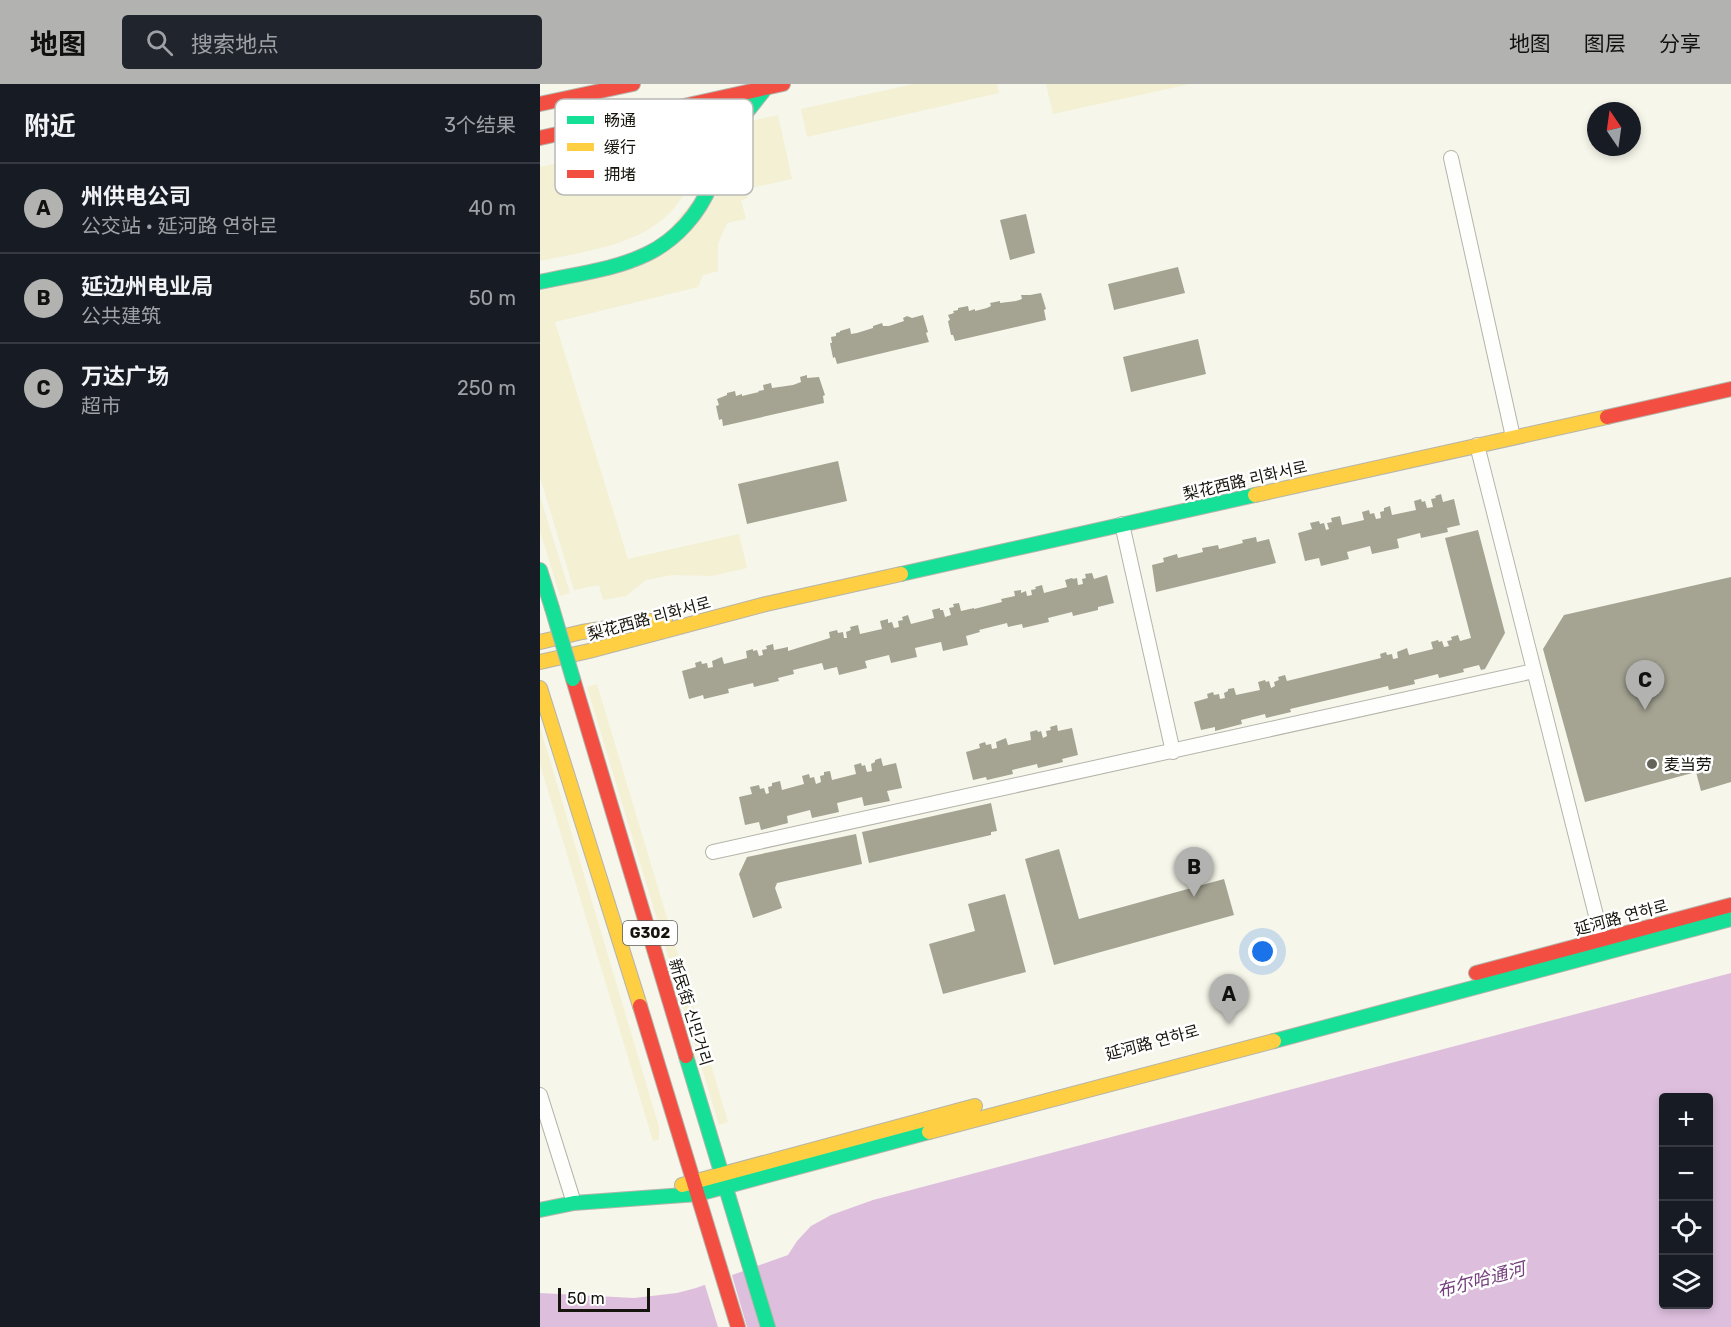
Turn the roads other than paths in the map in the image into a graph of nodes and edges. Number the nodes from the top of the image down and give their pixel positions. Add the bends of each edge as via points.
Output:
1 (633, 84) edge
2 (783, 84) edge
3 (765, 89) junction
4 (563, 99) edge
5 (715, 99) edge
6 (555, 101) edge
7 (540, 104) edge
8 (753, 105) edge
9 (555, 135) edge
10 (540, 138) edge
11 (1452, 158) dead end
12 (696, 195) edge
13 (705, 195) edge
14 (540, 272) edge
15 (540, 282) edge
16 (1731, 389) edge
17 (1513, 437) junction
18 (1477, 446) junction
19 (1122, 524) junction
20 (540, 570) edge
21 (766, 604) junction
22 (540, 642) edge
23 (540, 662) edge
24 (1534, 671) junction
25 (540, 688) edge
26 (1173, 752) junction
27 (713, 852) dead end
28 (1731, 905) edge
29 (1731, 919) edge
30 (1602, 939) junction
31 (1465, 976) dead end
32 (540, 1095) edge
33 (991, 1101) dead end
34 (724, 1180) junction
35 (696, 1188) junction
36 (574, 1203) junction
37 (540, 1210) edge
38 (738, 1327) edge
39 (768, 1327) edge

1 - 4 main road
2 - 3 main road
3 - 5 main road
3 - 8 main road
6 - 7 main road
9 - 10 main road
11 - 17 street
12 - 14 main road via 662,233 634,249
13 - 15 main road via 685,226 657,249 629,261
16 - 17 main road, 梨花西路 리화서로
17 - 18 main road, 梨花西路 리화서로
18 - 19 main road, 梨花西路 리화서로
18 - 24 street
19 - 21 main road, 梨花西路 리화서로
19 - 26 street
20 - 34 main road, 新民街 신민거리 / G302, bridge
21 - 22 main road, 梨花西路 리화서로
21 - 23 main road, 梨花西路 리화서로
24 - 26 street
24 - 30 street
25 - 35 main road, G302
26 - 27 street
28 - 30 main road, 延河路 연하로
29 - 34 main road, 延河路 연하로
30 - 31 main road, 延河路 연하로
32 - 36 street
33 - 34 main road, 延河路 연하로
34 - 35 main road, 延河路 연하로
34 - 39 main road, 新民街 신민거리 / G302
35 - 36 main road, 延河路 연하로 via 652,1197
35 - 38 main road, G302
36 - 37 main road, 延河路 연하로

